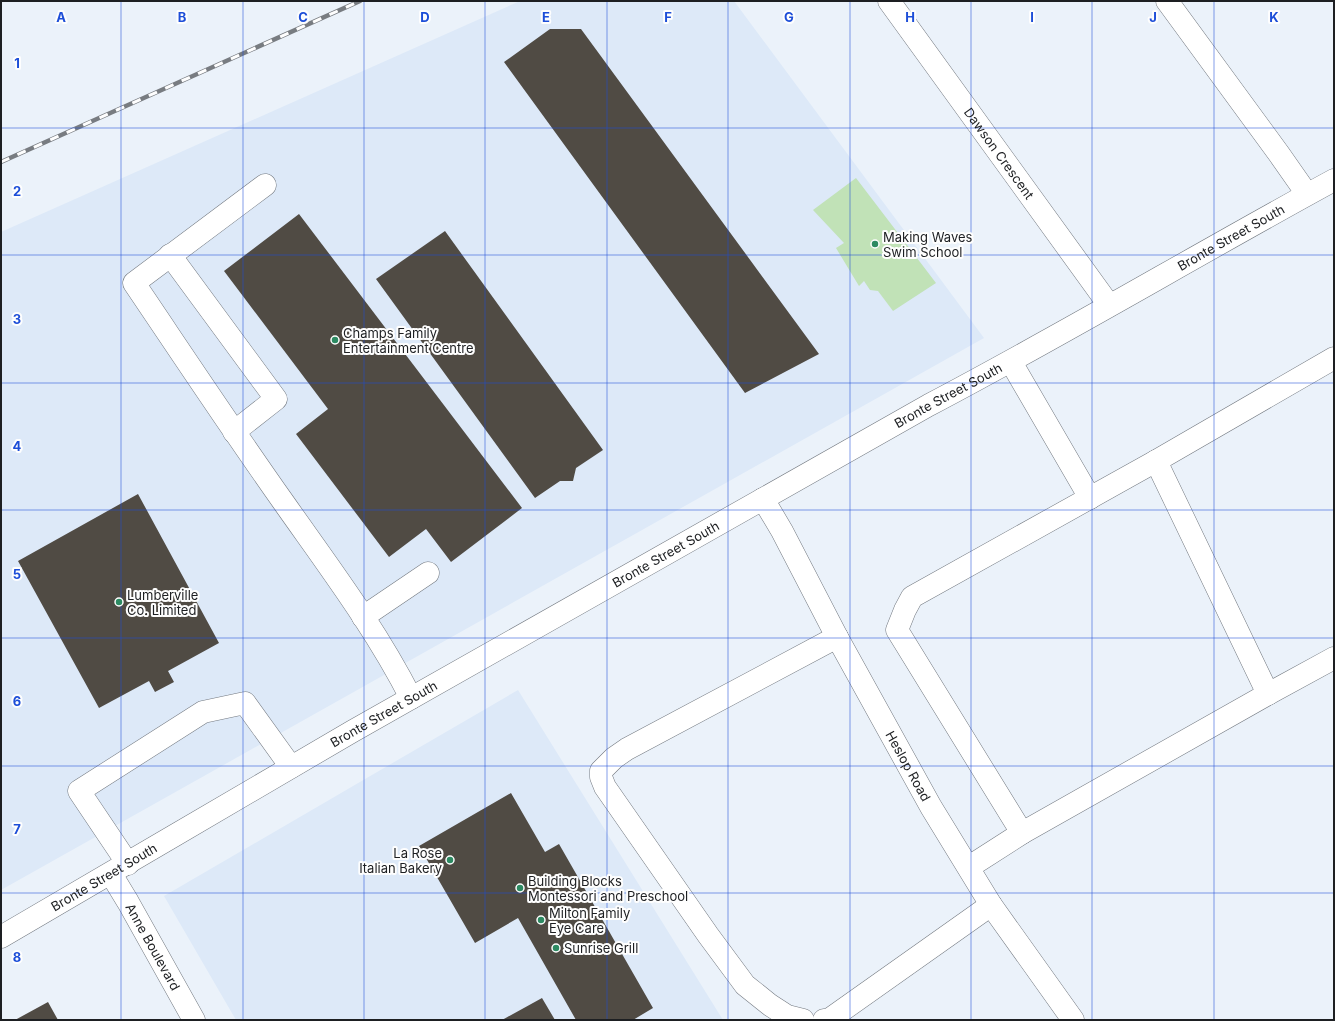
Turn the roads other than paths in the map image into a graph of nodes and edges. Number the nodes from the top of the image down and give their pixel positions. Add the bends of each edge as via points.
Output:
1 (889, 1) edge
2 (1167, 1) edge
3 (1334, 180) edge
4 (265, 185) dead end
5 (1307, 194) junction
6 (170, 256) junction
7 (1109, 305) junction
8 (1334, 358) edge
9 (1011, 362) junction
10 (234, 432) junction
11 (1156, 461) junction
12 (1090, 498) junction
13 (764, 499) junction
14 (428, 573) dead end
15 (363, 617) junction
16 (836, 637) junction
17 (1334, 658) edge
18 (1268, 694) junction
19 (411, 698) junction
20 (291, 767) junction
21 (1022, 833) junction
22 (969, 868) junction
23 (119, 869) junction
24 (991, 905) junction
25 (1, 937) edge
26 (194, 1020) edge
27 (803, 1020) edge
28 (824, 1020) edge
29 (1073, 1020) edge

1 - 7 main road, Dawson Crescent
2 - 5 main road
3 - 5 main road, Bronte Street South
4 - 6 main road
5 - 7 main road, Bronte Street South
6 - 10 main road via 134,283
6 - 10 main road via 276,399
7 - 9 main road, Bronte Street South
8 - 11 main road
9 - 12 main road
9 - 13 main road, Bronte Street South
10 - 15 main road
11 - 12 main road
11 - 18 main road
12 - 21 main road via 912,597 897,630
13 - 16 main road, Heslop Road
13 - 19 main road, Bronte Street South
14 - 15 main road
15 - 19 main road
16 - 22 main road, Heslop Road via 931,807
16 - 27 main road via 627,749 601,771 605,787 745,985 787,1016
17 - 18 main road
18 - 21 main road
19 - 20 main road, Bronte Street South
20 - 23 main road, Bronte Street South
20 - 23 main road, Anne Boulevard via 245,702 203,712 79,791
21 - 22 main road
22 - 24 main road, Heslop Road
23 - 25 main road, Bronte Street South
23 - 26 main road, Anne Boulevard via 134,913
24 - 28 main road via 830,1019
24 - 29 main road, Heslop Road

